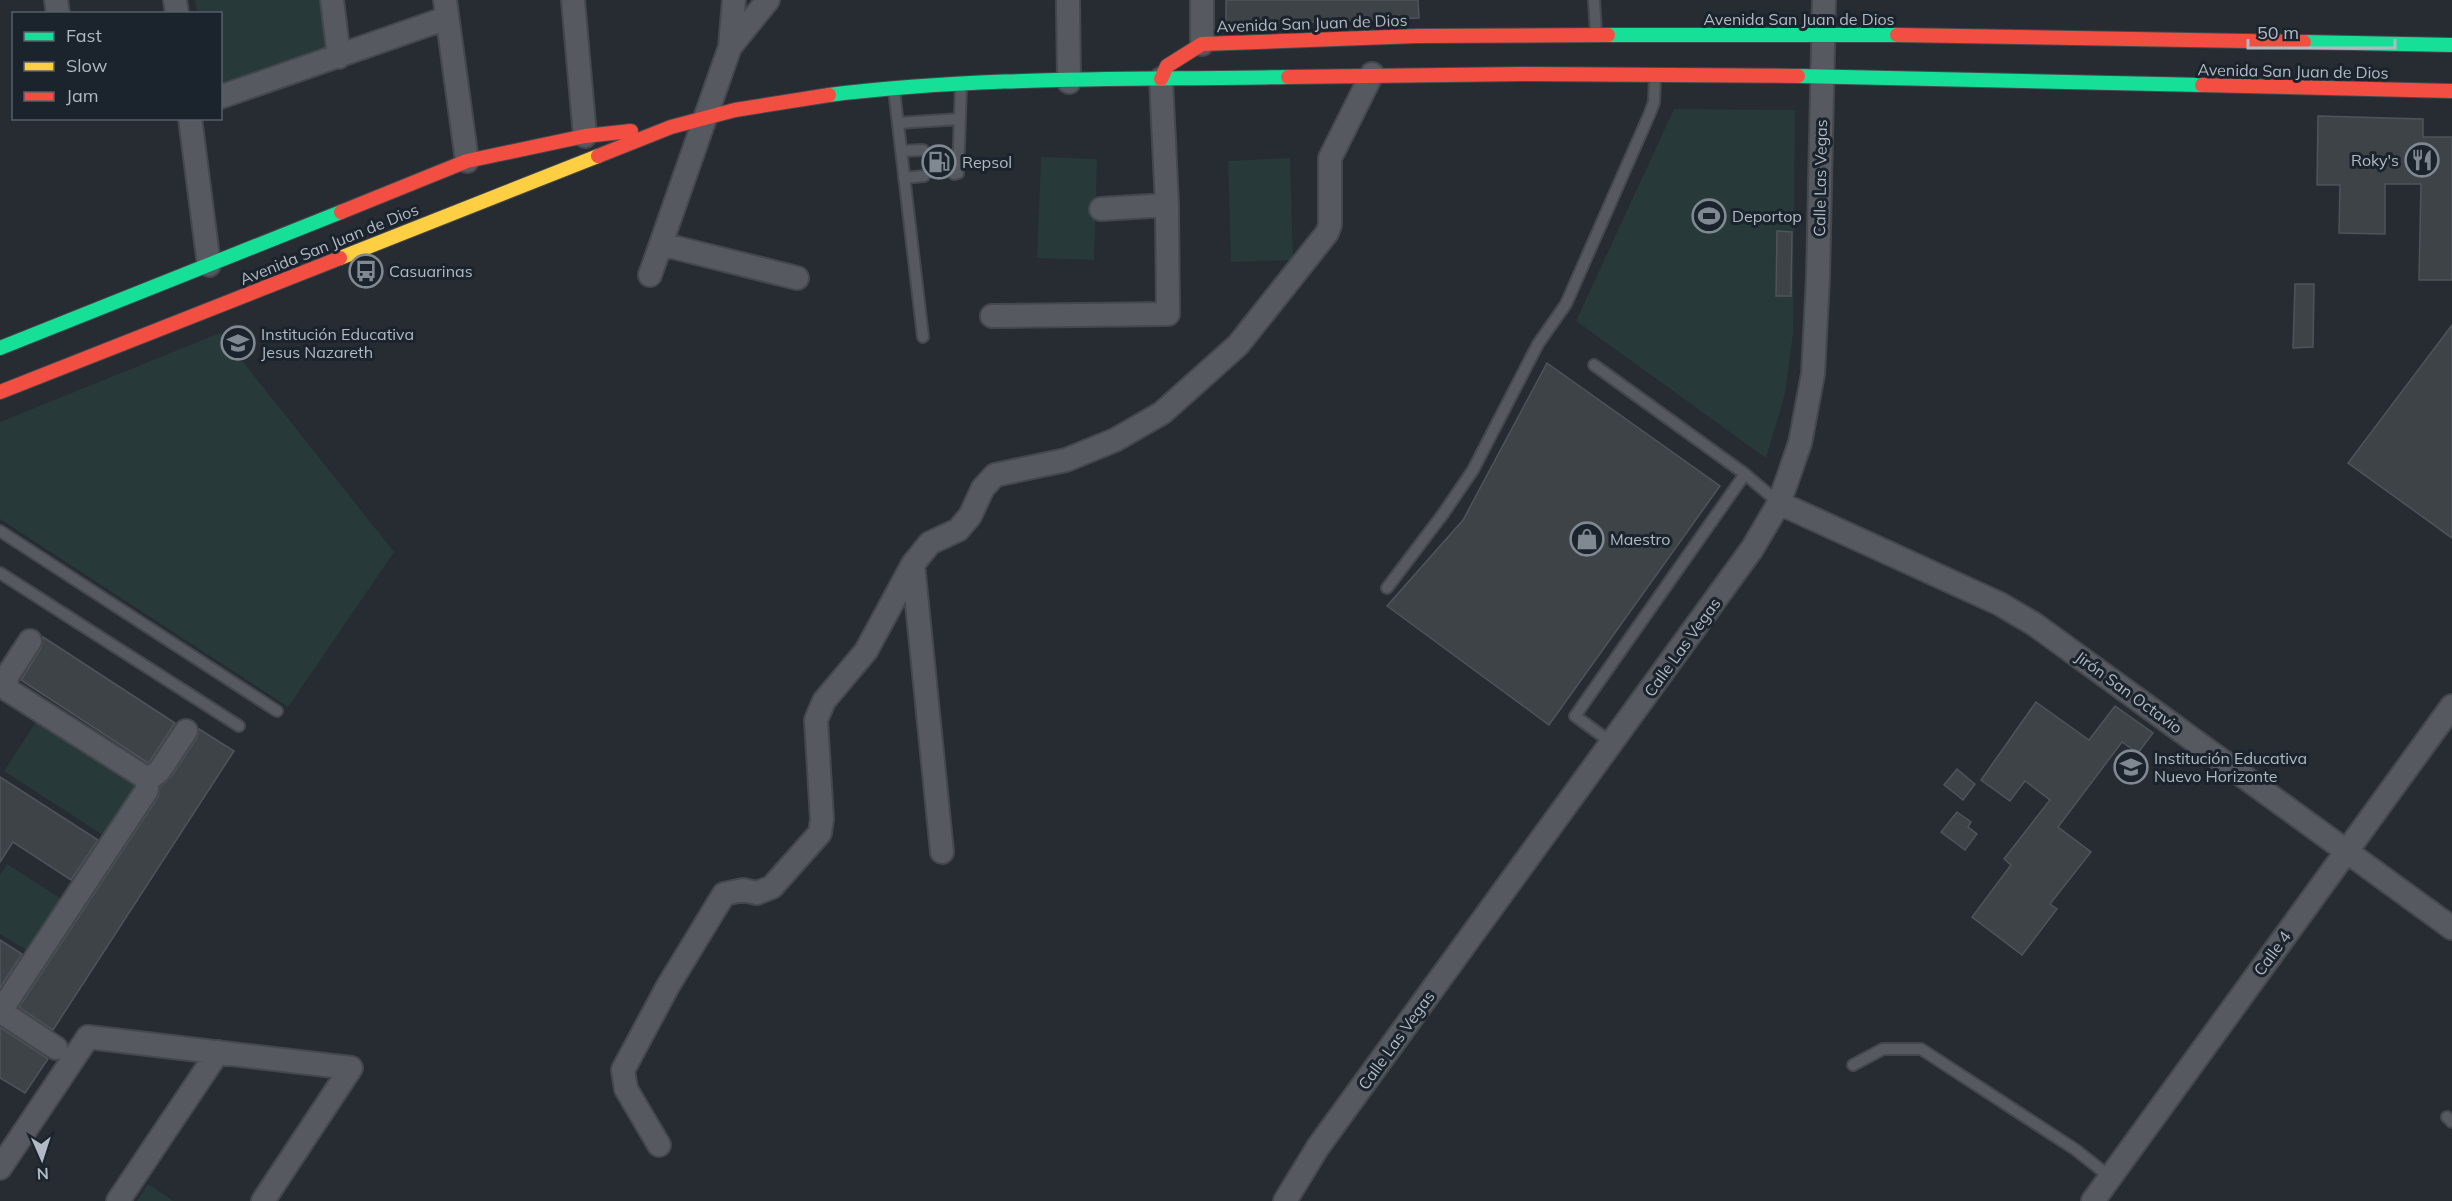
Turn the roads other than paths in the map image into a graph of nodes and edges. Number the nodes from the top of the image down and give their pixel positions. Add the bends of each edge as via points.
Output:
1 (332, 0) edge
2 (573, 0) edge
3 (734, 0) edge
4 (768, 0) edge
5 (1068, 0) edge
6 (1202, 0) edge
7 (1594, 0) edge
8 (1824, 0) edge
9 (446, 9) edge
10 (1823, 34) junction
11 (1596, 35) junction
12 (1202, 44) junction
13 (2452, 45) edge
14 (730, 47) junction
15 (339, 57) junction
16 (1372, 74) junction
17 (1655, 76) junction
18 (1822, 76) junction
19 (1161, 79) junction
20 (1069, 82) junction
21 (961, 85) junction
22 (894, 89) junction
23 (2452, 91) edge
24 (222, 96) edge
25 (706, 116) junction
26 (960, 119) junction
27 (190, 120) edge
28 (898, 123) junction
29 (671, 127) junction
30 (585, 136) junction
31 (923, 150) dead end
32 (901, 151) junction
33 (467, 161) junction
34 (954, 174) dead end
35 (924, 176) dead end
36 (904, 177) junction
37 (1167, 205) junction
38 (1101, 209) dead end
39 (661, 244) junction
40 (209, 265) junction
41 (650, 275) dead end
42 (797, 278) dead end
43 (992, 316) dead end
44 (923, 337) dead end
45 (0, 348) edge
46 (1594, 365) dead end
47 (0, 392) edge
48 (1745, 474) junction
49 (1779, 503) junction
50 (0, 531) edge
51 (913, 564) junction
52 (0, 573) edge
53 (1387, 588) dead end
54 (30, 641) dead end
55 (2452, 706) edge
56 (276, 711) dead end
57 (239, 726) dead end
58 (186, 731) dead end
59 (1612, 744) junction
60 (147, 781) junction
61 (2346, 851) junction
62 (942, 852) dead end
63 (2452, 928) edge
64 (0, 1012) edge
65 (56, 1048) dead end
66 (218, 1052) junction
67 (1853, 1065) dead end
68 (659, 1145) dead end
69 (0, 1168) edge
70 (2110, 1177) junction
71 (118, 1201) edge
72 (263, 1201) edge
73 (1285, 1201) edge
74 (2093, 1201) edge

1 - 15 street
2 - 30 street
3 - 14 street
4 - 14 street
5 - 20 street
6 - 12 street
7 - 11 lane
8 - 10 street, Calle Las Vegas
9 - 15 street
9 - 33 street
10 - 11 main road, Avenida San Juan de Dios
10 - 13 main road, Avenida San Juan de Dios
10 - 18 street, Calle Las Vegas
11 - 12 main road, Avenida San Juan de Dios via 1417,36
12 - 19 main road, Avenida San Juan de Dios via 1167,66
14 - 25 street
15 - 24 street
16 - 17 main road, Avenida San Juan de Dios
16 - 19 main road, Avenida San Juan de Dios
16 - 51 street via 1330,158 1327,233 1238,345 1162,413 1115,440 1066,459 994,475 958,530 930,543
17 - 18 main road, Avenida San Juan de Dios
17 - 53 lane via 1650,113 1566,304 1538,344 1473,470
18 - 23 main road, Avenida San Juan de Dios
18 - 49 street, Calle Las Vegas via 1813,374 1800,443
19 - 20 main road, Avenida San Juan de Dios
19 - 37 street
20 - 21 main road, Avenida San Juan de Dios
21 - 22 main road, Avenida San Juan de Dios
21 - 26 lane
22 - 25 main road, Avenida San Juan de Dios via 800,98
22 - 28 lane
25 - 29 main road, Avenida San Juan de Dios
25 - 39 street
26 - 28 lane
26 - 34 lane via 958,173
27 - 40 street
28 - 32 lane
29 - 30 main road, Avenida San Juan de Dios
29 - 47 main road, Avenida San Juan de Dios
30 - 33 main road, Avenida San Juan de Dios
31 - 32 lane
32 - 36 lane
33 - 40 main road, Avenida San Juan de Dios
35 - 36 lane
36 - 44 lane
37 - 38 street
37 - 43 street via 1168,315
39 - 41 street
39 - 42 street
40 - 45 main road, Avenida San Juan de Dios
46 - 48 lane
48 - 49 lane
48 - 59 lane via 1575,716
49 - 59 street, Calle Las Vegas via 1752,549
49 - 61 street, Jirón San Octavio via 1991,600 2034,624
50 - 56 lane
51 - 62 street
51 - 68 street via 866,651 824,701 816,720 820,833 772,887 757,893 743,890 724,894 623,1070 626,1089
52 - 57 lane
54 - 60 street via 6,678 8,690
55 - 61 street, Calle 4
58 - 60 street via 160,770
59 - 73 street, Calle Las Vegas via 1318,1147
60 - 64 street via 147,790
61 - 63 street, Jirón San Octavio
61 - 70 street, Calle 4
64 - 65 street
66 - 69 street via 88,1037
66 - 71 street
66 - 72 street via 351,1068
67 - 70 lane via 1883,1049 1921,1049 2076,1150
70 - 74 street, Calle 4

